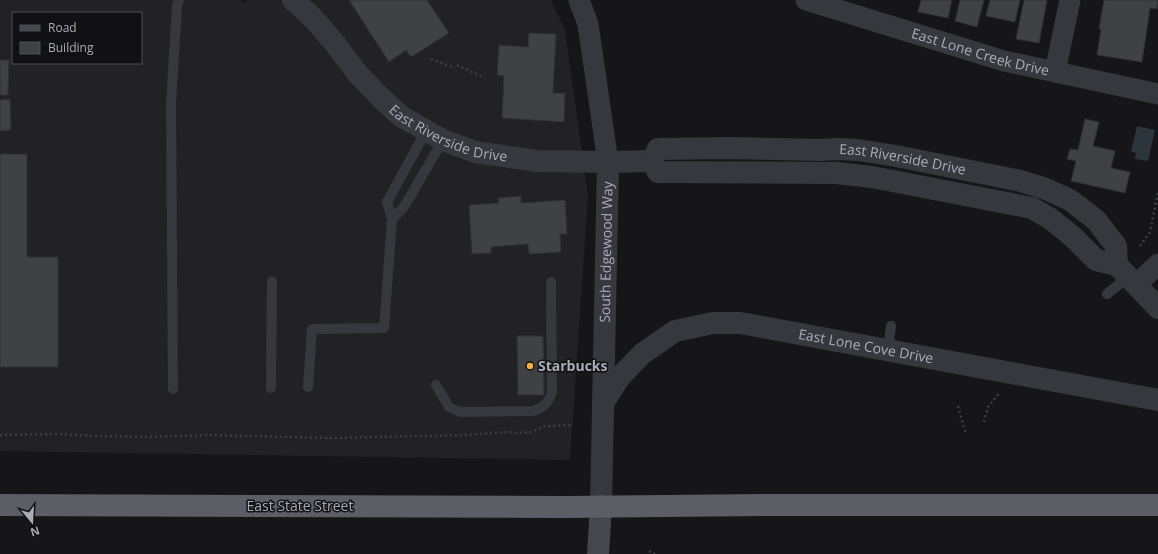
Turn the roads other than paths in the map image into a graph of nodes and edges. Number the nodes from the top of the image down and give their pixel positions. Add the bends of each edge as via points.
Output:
1 (179, 0) edge
2 (293, 0) edge
3 (579, 0) edge
4 (806, 0) edge
5 (1070, 0) edge
6 (1056, 72) junction
7 (1158, 94) edge
8 (434, 135) junction
9 (652, 161) junction
10 (608, 162) junction
11 (392, 219) junction
12 (1158, 264) edge
13 (1127, 276) junction
14 (272, 281) dead end
15 (551, 282) dead end
16 (1107, 294) dead end
17 (1158, 308) edge
18 (891, 326) dead end
19 (888, 350) junction
20 (436, 385) dead end
21 (308, 387) dead end
22 (271, 388) dead end
23 (173, 389) dead end
24 (1158, 400) edge
25 (603, 403) junction
26 (0, 505) edge
27 (1158, 505) edge
28 (601, 506) junction
29 (598, 554) edge

1 - 23 lane via 171,104
2 - 8 street, East Riverside Drive via 312,17 357,73 381,98 402,116
3 - 10 street, South Edgewood Way via 588,24
4 - 6 street, East Lone Creek Drive via 1004,61
5 - 6 street
6 - 7 street, East Lone Creek Drive
8 - 10 street, East Riverside Drive via 475,152 537,161
8 - 11 lane via 404,207
8 - 11 lane via 387,202
9 - 10 street, East Riverside Drive
9 - 13 street, East Riverside Drive via 658,172 836,173 872,177 1032,208 1051,219 1096,260
9 - 13 street, East Riverside Drive via 658,149 839,149 896,156 1021,180 1070,200 1096,220 1116,246
10 - 25 street, South Edgewood Way
11 - 21 lane via 384,328 312,329
12 - 13 street
13 - 16 lane
13 - 17 street
14 - 22 lane
15 - 20 lane via 552,392 542,408 534,411 460,412 449,406
18 - 19 lane
19 - 24 street, East Lone Cove Drive
19 - 25 street, East Lone Cove Drive via 740,323 713,323 675,332 642,354 619,378
25 - 28 street, South Edgewood Way
26 - 28 highway, East State Street
27 - 28 highway, East State Street
28 - 29 main road

